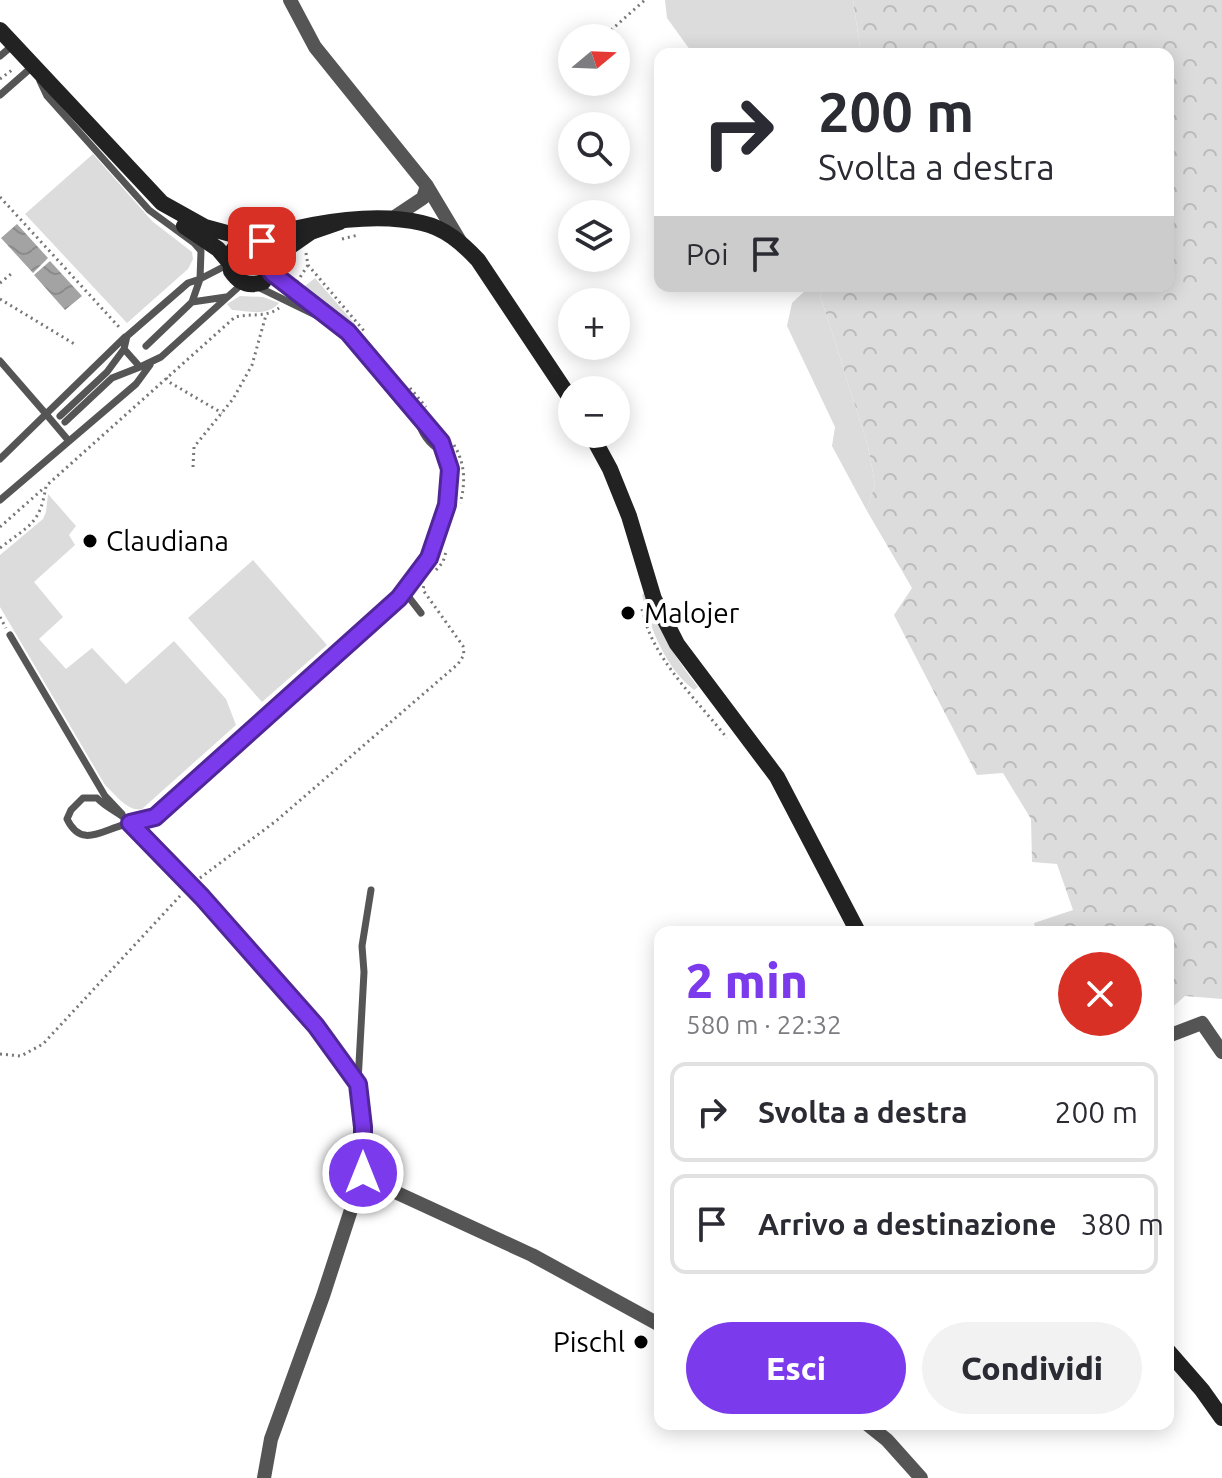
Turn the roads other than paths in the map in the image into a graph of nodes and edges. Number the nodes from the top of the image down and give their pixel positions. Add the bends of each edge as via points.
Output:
1 (290, 0) edge
2 (0, 30) edge
3 (6, 50) edge
4 (35, 73) junction
5 (0, 95) edge
6 (427, 186) junction
7 (393, 218) junction
8 (340, 222) junction
9 (250, 239) junction
10 (460, 241) junction
11 (229, 262) junction
12 (273, 270) junction
13 (200, 279) junction
14 (242, 287) junction
15 (192, 302) junction
16 (339, 325) junction
17 (127, 336) junction
18 (146, 346) dead end
19 (124, 349) junction
20 (0, 361) edge
21 (151, 364) junction
22 (140, 367) junction
23 (558, 389) edge
24 (46, 414) junction
25 (68, 440) junction
26 (599, 448) edge
27 (0, 459) edge
28 (0, 500) edge
29 (404, 591) junction
30 (421, 613) dead end
31 (10, 635) dead end
32 (128, 821) junction
33 (185, 880) joint
34 (371, 890) dead end
35 (855, 926) edge
36 (1174, 1034) edge
37 (1222, 1052) edge
38 (358, 1084) junction
39 (363, 1173) junction
40 (654, 1322) edge
41 (1174, 1358) edge
42 (1222, 1418) edge
43 (874, 1430) edge
44 (264, 1478) edge
45 (921, 1478) edge

1 - 6 street via 315,47
2 - 3 main road
3 - 4 main road
4 - 5 lane
4 - 9 main road via 162,203 205,227
4 - 11 main road via 153,203
4 - 13 lane via 47,96 149,210 198,246
6 - 7 street via 423,198
6 - 10 street
7 - 8 main road
7 - 10 main road via 439,228
8 - 9 main road
8 - 12 main road via 288,248
9 - 11 main road via 233,249
9 - 12 main road via 268,246 275,259
10 - 23 main road via 478,260
11 - 13 lane
11 - 14 main road
12 - 14 main road via 263,282
12 - 16 lane
13 - 15 lane
13 - 17 lane via 188,283
14 - 15 lane via 223,299
14 - 16 lane via 285,299
14 - 21 lane
15 - 18 lane
16 - 29 lane via 429,424 450,469 447,505 429,558
17 - 19 lane
17 - 24 lane
19 - 22 lane
19 - 22 lane via 62,419 112,378
20 - 24 lane
21 - 22 lane
21 - 25 lane via 136,384
24 - 25 lane
24 - 27 lane
25 - 28 lane
26 - 35 main road via 629,516 654,599 677,644 777,777
29 - 30 lane
29 - 32 lane via 155,817
31 - 32 lane via 105,796
32 - 32 lane via 89,836 78,833 67,819 83,798 91,797
32 - 33 lane
33 - 38 street via 316,1026
34 - 38 lane via 362,946
36 - 37 street via 1202,1023
38 - 39 street
39 - 40 street
39 - 44 street via 271,1439
41 - 42 main road
43 - 45 street

